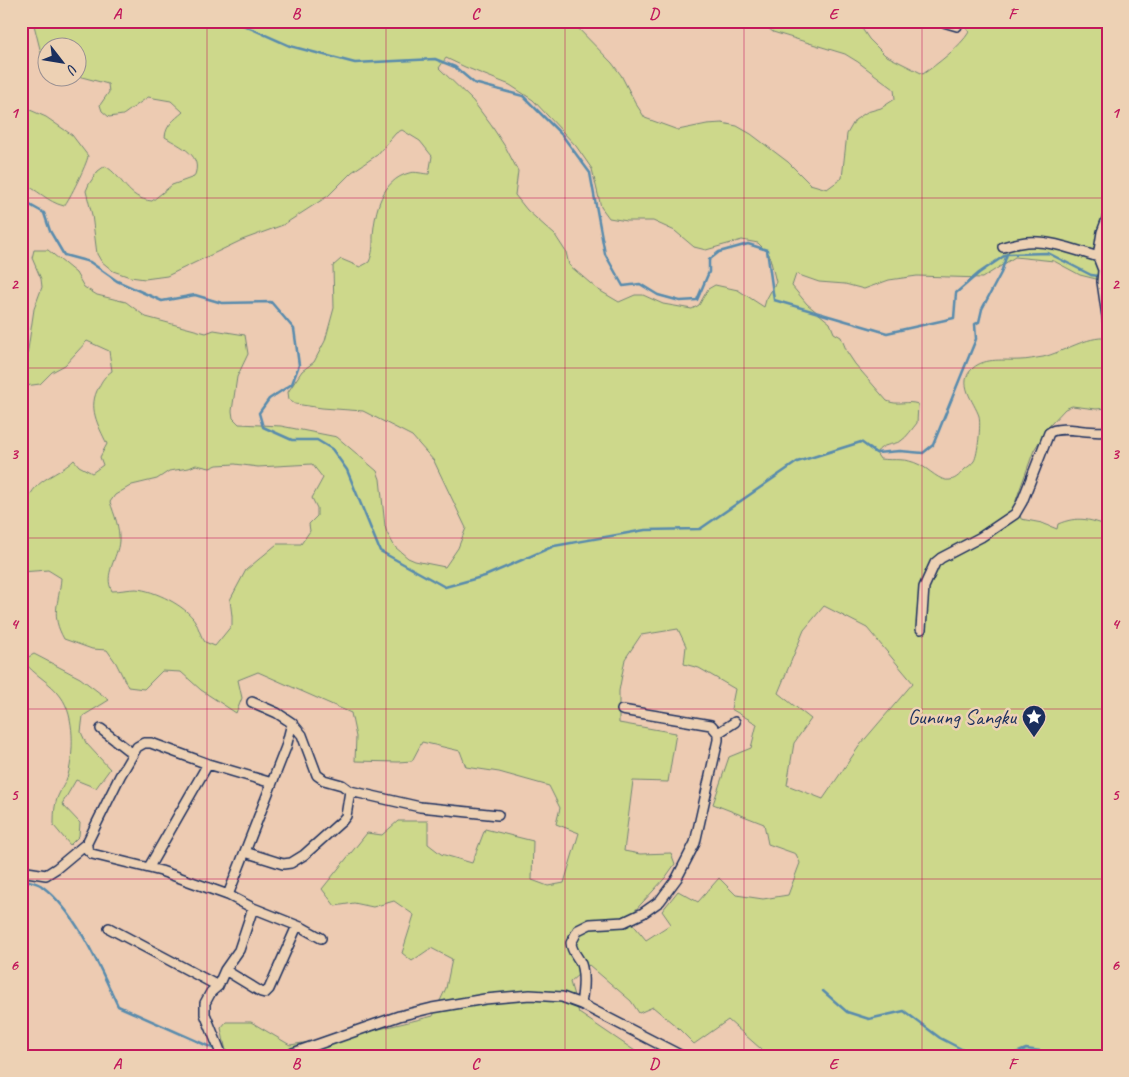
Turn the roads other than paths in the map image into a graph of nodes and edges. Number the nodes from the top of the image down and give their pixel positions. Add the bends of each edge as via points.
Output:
1 (940, 21) edge
2 (957, 26) dead end
3 (1108, 216) edge
4 (1003, 247) dead end
5 (1098, 257) junction
6 (1108, 323) edge
7 (1108, 431) edge
8 (921, 629) dead end
9 (252, 702) dead end
10 (622, 710) dead end
11 (735, 722) dead end
12 (292, 723) junction
13 (101, 729) dead end
14 (718, 732) junction
15 (133, 754) junction
16 (208, 764) junction
17 (272, 783) junction
18 (350, 791) junction
19 (498, 815) dead end
20 (87, 843) junction
21 (245, 852) junction
22 (149, 867) junction
23 (21, 871) edge
24 (228, 895) junction
25 (253, 908) junction
26 (297, 926) junction
27 (109, 928) dead end
28 (321, 938) dead end
29 (225, 970) junction
30 (218, 986) junction
31 (581, 1004) junction
32 (222, 1056) edge
33 (290, 1056) edge
34 (682, 1056) edge

1 - 2 street
3 - 5 street
4 - 5 street via 1027,242 1047,243
5 - 6 street via 1103,270
7 - 8 street via 1056,429 1049,433 1015,514 935,563 924,587
9 - 12 street via 278,712
10 - 14 street via 711,725
11 - 14 street
12 - 17 street
12 - 18 street via 302,735 316,775
13 - 15 street
14 - 31 street via 696,843 677,878 660,901 643,913 624,922 590,924 578,930 570,943 581,964
15 - 16 street via 137,747 151,743
15 - 20 street
16 - 17 street
16 - 22 street
17 - 21 street
18 - 19 street via 420,807
18 - 21 street via 346,816 298,860 283,864
20 - 22 street via 92,854
20 - 23 street via 46,875
21 - 24 street
22 - 24 street
24 - 25 street
25 - 26 street
25 - 29 street via 239,950
26 - 28 street
26 - 29 street via 265,993
27 - 30 street
29 - 30 street
30 - 32 street via 206,999 204,1008
31 - 33 street via 562,997 530,995 432,1008 399,1016
31 - 34 street

